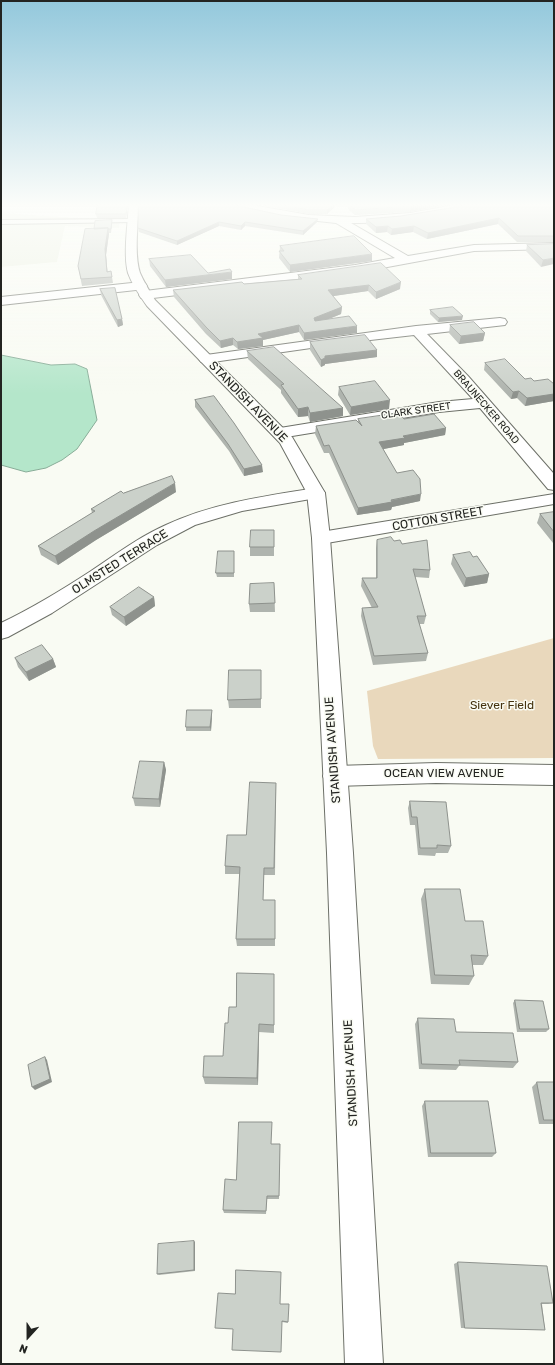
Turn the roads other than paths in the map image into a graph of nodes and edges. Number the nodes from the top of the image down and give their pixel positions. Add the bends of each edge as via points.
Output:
1 (134, 267) edge
2 (368, 267) edge
3 (143, 291) junction
4 (1, 301) edge
5 (500, 322) dead end
6 (416, 330) junction
7 (206, 359) junction
8 (483, 403) junction
9 (280, 433) junction
10 (554, 484) edge
11 (316, 493) junction
12 (554, 499) edge
13 (321, 538) junction
14 (1, 632) edge
15 (554, 775) edge
16 (335, 776) junction
17 (364, 1364) edge

1 - 3 street, STANDISH AVENUE
2 - 3 street
3 - 4 street
3 - 7 street, STANDISH AVENUE
5 - 6 street
6 - 7 street
6 - 8 street, BRAUNECKER ROAD
7 - 9 street, STANDISH AVENUE
8 - 9 street, CLARK STREET via 439,407
8 - 10 street, BRAUNECKER ROAD
9 - 11 street, STANDISH AVENUE
11 - 13 street, STANDISH AVENUE
11 - 14 street, OLMSTED TERRACE via 219,510 173,528 36,614
12 - 13 street, COTTON STREET
13 - 16 street, STANDISH AVENUE
15 - 16 street, OCEAN VIEW AVENUE via 436,773
16 - 17 street, STANDISH AVENUE

